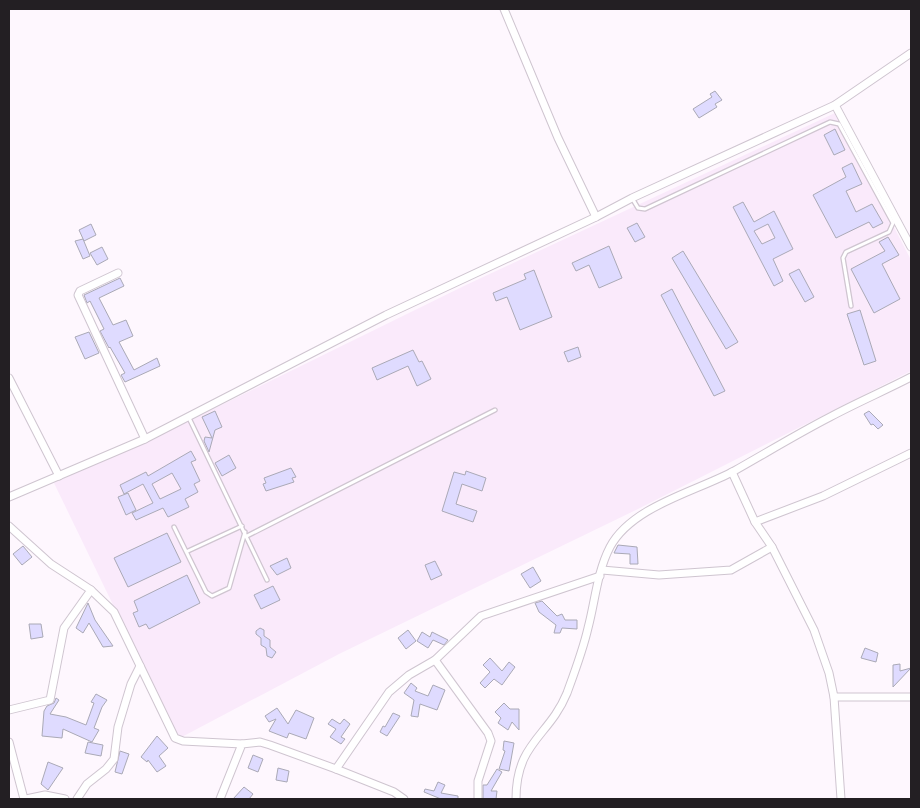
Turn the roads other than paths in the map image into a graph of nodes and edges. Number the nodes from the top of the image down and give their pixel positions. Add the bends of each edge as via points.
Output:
1 (504, 9) edge
2 (911, 53) edge
3 (835, 105) junction
4 (632, 198) junction
5 (596, 217) junction
6 (911, 246) edge
7 (118, 273) dead end
8 (851, 306) dead end
9 (911, 377) edge
10 (9, 378) edge
11 (495, 410) dead end
12 (189, 418) junction
13 (145, 439) junction
14 (911, 454) edge
15 (732, 472) junction
16 (59, 476) junction
17 (9, 497) edge
18 (755, 522) junction
19 (9, 526) edge
20 (174, 526) dead end
21 (242, 526) junction
22 (245, 531) junction
23 (247, 536) junction
24 (772, 547) junction
25 (188, 552) junction
26 (601, 573) junction
27 (267, 580) dead end
28 (92, 590) junction
29 (435, 660) junction
30 (140, 666) junction
31 (834, 696) junction
32 (911, 697) edge
33 (9, 710) edge
34 (9, 742) edge
35 (242, 744) junction
36 (336, 769) junction
37 (25, 799) edge
38 (65, 799) edge
39 (77, 799) edge
40 (220, 799) edge
41 (404, 799) edge
42 (478, 799) edge
43 (516, 799) edge
44 (841, 799) edge

1 - 5 street via 558,138
2 - 3 street
3 - 4 street
3 - 6 street
4 - 5 street
4 - 8 lane via 638,208 645,209 830,122 839,124 893,223 889,232 846,252 842,258
5 - 12 street via 386,316
7 - 13 street via 80,291 78,295
9 - 15 street via 829,417
10 - 16 street
11 - 23 lane
12 - 13 street
12 - 21 lane
13 - 16 street
14 - 18 street via 823,496
15 - 18 street
15 - 26 street via 634,520 610,548
16 - 17 street
18 - 24 street
19 - 28 street via 51,564
20 - 25 lane
21 - 22 lane
21 - 25 lane
22 - 23 lane
22 - 25 lane via 229,588 212,596 206,592
23 - 27 lane
24 - 26 street via 731,570
24 - 31 street via 814,630
26 - 29 street via 481,616
26 - 43 street via 575,673 563,703 532,741 522,760
28 - 30 street via 114,612
28 - 33 street via 64,628 50,700
29 - 36 street via 409,675 389,692
29 - 42 street via 491,741 478,781
30 - 35 street via 178,740
30 - 39 street via 118,727 114,759 87,784
31 - 32 street
31 - 44 street
34 - 37 street
35 - 36 street via 260,742
35 - 40 street
36 - 41 street
37 - 38 street via 45,795

